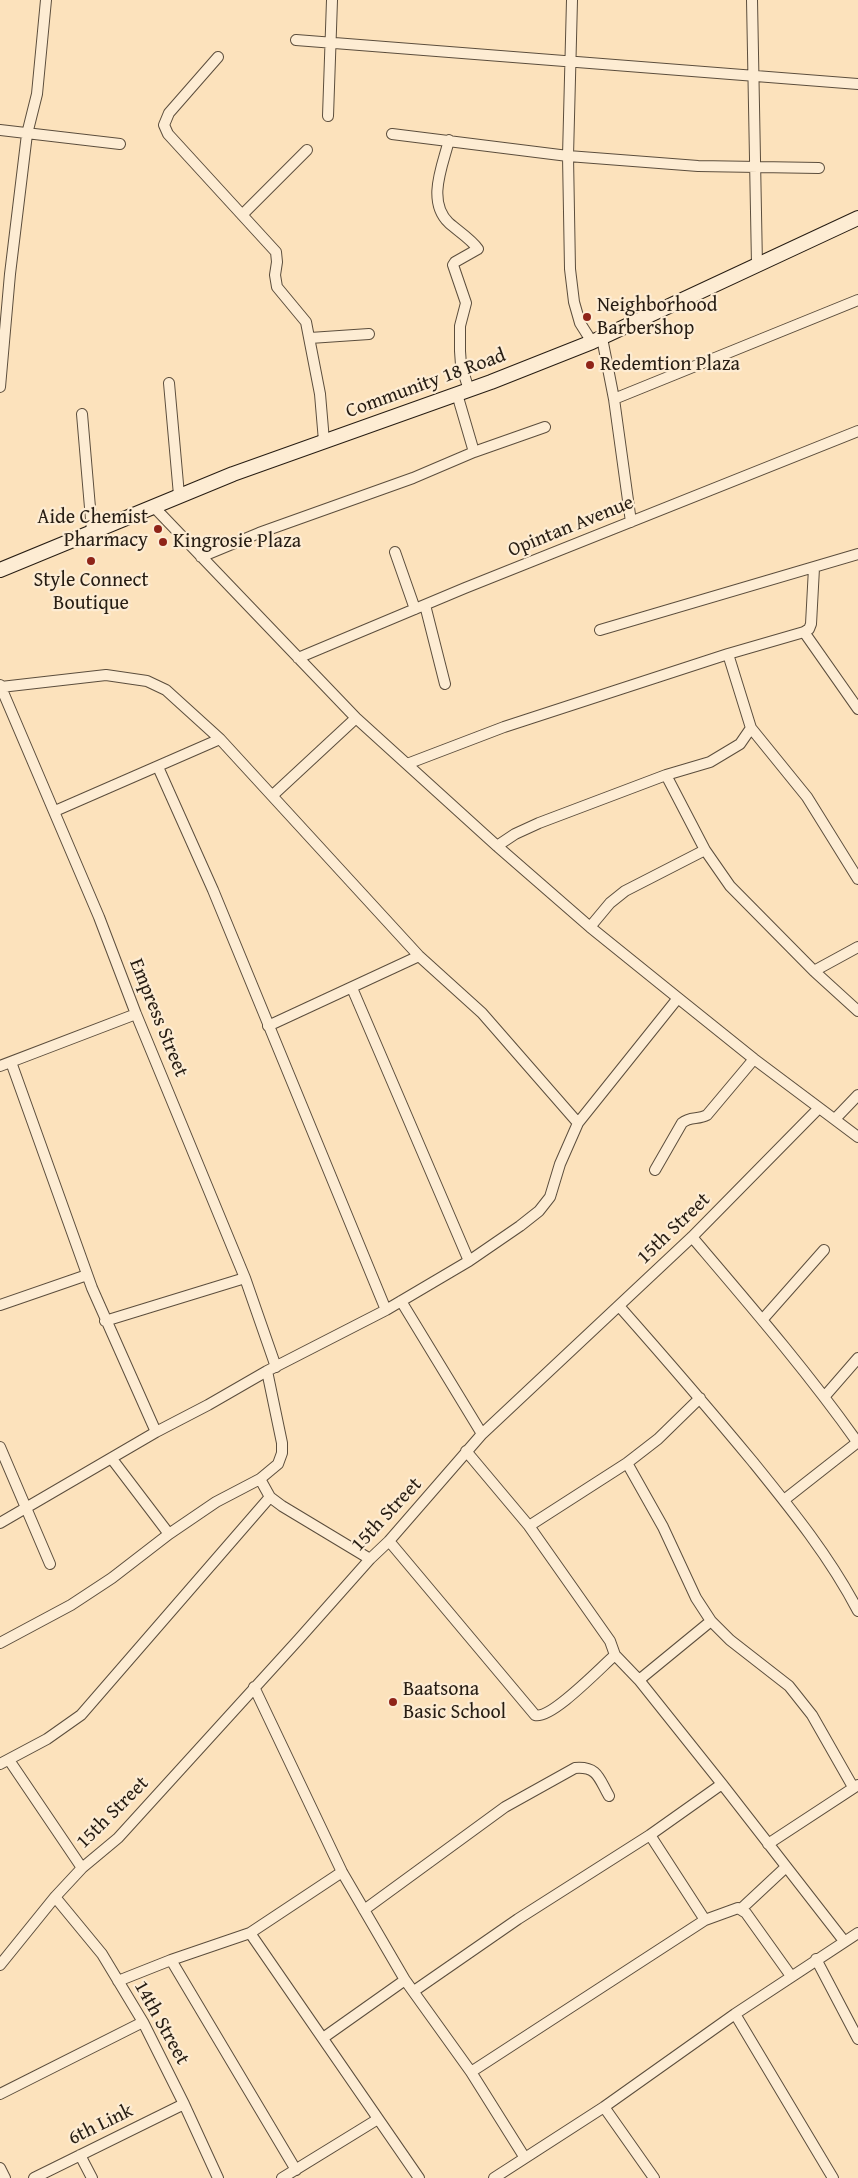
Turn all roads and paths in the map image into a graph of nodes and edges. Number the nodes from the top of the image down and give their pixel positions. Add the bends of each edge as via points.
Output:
1 (46, 0) edge
2 (332, 0) edge
3 (572, 0) edge
4 (752, 0) edge
5 (296, 40) dead end
6 (330, 42) junction
7 (218, 57) dead end
8 (569, 63) junction
9 (752, 76) junction
10 (858, 84) edge
11 (328, 116) dead end
12 (0, 130) edge
13 (27, 134) junction
14 (392, 134) dead end
15 (450, 140) junction
16 (120, 144) dead end
17 (308, 150) dead end
18 (568, 156) junction
19 (754, 168) junction
20 (819, 168) dead end
21 (242, 215) junction
22 (858, 218) edge
23 (757, 265) junction
24 (858, 300) edge
25 (369, 334) dead end
26 (310, 338) junction
27 (597, 340) junction
28 (169, 384) dead end
29 (0, 386) edge
30 (463, 392) junction
31 (614, 399) junction
32 (82, 414) dead end
33 (545, 427) dead end
34 (858, 431) edge
35 (324, 441) junction
36 (474, 452) junction
37 (179, 495) junction
38 (153, 506) junction
39 (631, 522) junction
40 (92, 531) junction
41 (395, 552) dead end
42 (858, 554) edge
43 (201, 557) junction
44 (814, 568) junction
45 (0, 570) edge
46 (420, 607) junction
47 (600, 630) dead end
48 (804, 632) junction
49 (728, 654) junction
50 (298, 658) junction
51 (445, 684) dead end
52 (0, 686) edge
53 (858, 709) edge
54 (356, 718) junction
55 (751, 728) junction
56 (220, 739) junction
57 (407, 764) junction
58 (158, 767) junction
59 (666, 775) junction
60 (273, 795) junction
61 (55, 811) junction
62 (496, 846) junction
63 (706, 850) junction
64 (858, 879) edge
65 (590, 927) junction
66 (858, 947) edge
67 (419, 956) junction
68 (814, 971) junction
69 (352, 988) junction
70 (678, 998) junction
71 (858, 1011) edge
72 (136, 1014) junction
73 (268, 1026) junction
74 (754, 1060) junction
75 (11, 1062) junction
76 (0, 1066) edge
77 (858, 1095) edge
78 (819, 1108) junction
79 (835, 1118) junction
80 (578, 1123) junction
81 (858, 1137) edge
82 (655, 1170) dead end
83 (692, 1237) junction
84 (824, 1250) dead end
85 (469, 1261) junction
86 (87, 1275) junction
87 (245, 1278) junction
88 (401, 1301) junction
89 (0, 1305) edge
90 (619, 1306) junction
91 (386, 1310) junction
92 (763, 1319) junction
93 (105, 1321) junction
94 (858, 1358) edge
95 (272, 1369) junction
96 (824, 1396) junction
97 (700, 1398) junction
98 (156, 1432) junction
99 (482, 1434) junction
100 (858, 1442) edge
101 (0, 1447) edge
102 (466, 1451) junction
103 (112, 1458) junction
104 (627, 1463) junction
105 (260, 1479) junction
106 (270, 1497) junction
107 (784, 1500) junction
108 (26, 1508) junction
109 (0, 1523) edge
110 (529, 1526) junction
111 (169, 1534) junction
112 (389, 1541) junction
113 (370, 1559) junction
114 (50, 1564) dead end
115 (858, 1611) edge
116 (711, 1621) junction
117 (0, 1643) edge
118 (615, 1655) junction
119 (639, 1680) junction
120 (254, 1687) junction
121 (5, 1762) edge
122 (722, 1784) junction
123 (856, 1786) edge
124 (609, 1796) dead end
125 (650, 1835) junction
126 (768, 1844) junction
127 (786, 1867) junction
128 (82, 1868) junction
129 (342, 1872) junction
130 (55, 1897) junction
131 (741, 1909) junction
132 (364, 1910) junction
133 (705, 1920) junction
134 (250, 1933) junction
135 (858, 1933) edge
136 (844, 1941) junction
137 (816, 1959) junction
138 (171, 1960) junction
139 (0, 1965) edge
140 (791, 1976) junction
141 (405, 1980) junction
142 (118, 1981) junction
143 (414, 1991) junction
144 (735, 2014) junction
145 (142, 2022) junction
146 (323, 2038) junction
147 (858, 2039) edge
148 (471, 2072) junction
149 (0, 2094) edge
150 (184, 2104) junction
151 (604, 2107) junction
152 (378, 2119) junction
153 (80, 2155) junction
154 (525, 2158) junction
155 (0, 2168) edge
156 (296, 2170) junction
157 (4, 2178) edge
158 (34, 2178) edge
159 (92, 2178) edge
160 (218, 2178) edge
161 (282, 2178) edge
162 (419, 2178) edge
163 (494, 2178) edge
164 (654, 2178) edge
165 (833, 2178) edge

1 - 13 street via 38,94
2 - 6 street
3 - 8 street
4 - 9 street
5 - 6 street
6 - 8 street
6 - 11 street
7 - 21 street via 169,113 164,125 168,134
8 - 9 street
8 - 18 street
9 - 10 street
9 - 19 street
12 - 13 street
13 - 16 street
13 - 29 street
14 - 15 street
15 - 18 street
15 - 30 street via 437,185 437,197 446,220 478,249 454,265 466,303 460,326
17 - 21 street
18 - 19 street
18 - 27 street via 570,269 574,302 580,323
19 - 20 street
19 - 23 street
21 - 26 street via 276,252 277,287 306,322
22 - 23 main road, Community 18 Road
23 - 27 main road, Community 18 Road
24 - 31 street
25 - 26 street
26 - 35 street
27 - 30 main road, Community 18 Road
27 - 31 street
28 - 37 street
30 - 35 main road, Community 18 Road
30 - 36 street
31 - 39 street
32 - 40 street
33 - 36 street
34 - 39 street, Opintan Avenue
35 - 37 main road, Community 18 Road
36 - 43 street
37 - 38 main road, Community 18 Road
38 - 40 main road, Community 18 Road
38 - 43 street
39 - 46 street, Opintan Avenue
40 - 45 main road, Community 18 Road
41 - 46 street
42 - 44 street
43 - 50 street
44 - 47 street
44 - 48 street via 811,624
46 - 50 street, Opintan Avenue
46 - 51 street
48 - 49 street
48 - 53 street
49 - 55 street
49 - 57 street via 504,727
50 - 54 street
52 - 56 street via 106,676 147,681 173,695
52 - 61 street, Empress Street
54 - 57 street
54 - 60 street
55 - 59 street via 729,752 710,762
55 - 64 street via 806,797
56 - 58 street
56 - 60 street
57 - 62 street
58 - 61 street
58 - 73 street via 185,824
59 - 62 street via 539,823
59 - 63 street
60 - 67 street
61 - 72 street, Empress Street
62 - 65 street
63 - 65 street via 625,890
63 - 68 street via 730,886
65 - 70 street
66 - 68 street
67 - 69 street
67 - 80 street via 482,1013
68 - 71 street
69 - 73 street
69 - 85 street
70 - 74 street
70 - 80 street
72 - 75 street
72 - 87 street, Empress Street
73 - 91 street
74 - 78 street
74 - 82 street via 707,1115 682,1123
75 - 76 street
75 - 86 street
77 - 79 street
78 - 79 street
78 - 83 street, 15th Street
79 - 81 street
80 - 85 street via 550,1197 539,1211
83 - 90 street, 15th Street
83 - 92 street
84 - 92 street
85 - 88 street
86 - 89 street
86 - 93 street
87 - 93 street
87 - 95 street, Empress Street
88 - 91 street
88 - 99 street
90 - 97 street
90 - 99 street, 15th Street
91 - 95 street
92 - 96 street
93 - 98 street
94 - 96 street
95 - 98 street
95 - 105 street, Empress Street via 282,1453 278,1464
96 - 100 street
97 - 104 street via 658,1440
97 - 107 street
98 - 103 street
99 - 102 street, 15th Street
100 - 107 street
101 - 108 street
102 - 110 street
102 - 112 street, 15th Street
103 - 108 street
103 - 111 street
104 - 110 street
104 - 116 street
105 - 106 street
105 - 111 street, Empress Street via 228,1495
106 - 113 street
106 - 121 street via 81,1715 47,1739
107 - 115 street via 840,1579
108 - 109 street
108 - 114 street
110 - 118 street via 610,1641
111 - 117 street, Empress Street via 71,1605
112 - 113 street, 15th Street
112 - 118 street via 535,1715 544,1714 560,1704
113 - 120 street, 15th Street
116 - 119 street
116 - 123 street via 789,1686 812,1715
118 - 119 street
119 - 122 street
120 - 128 street, 15th Street via 118,1838
120 - 129 street
121 - 128 street
122 - 125 street
122 - 126 street
123 - 126 street
124 - 132 street via 594,1770 575,1768 505,1808
125 - 133 street
125 - 143 street via 568,1886
126 - 127 street
127 - 131 street
127 - 136 street
128 - 130 street, 15th Street
129 - 132 street
129 - 134 street
130 - 139 street, 15th Street
130 - 142 street, 14th Street via 102,1954
131 - 133 street
131 - 140 street
132 - 141 street
133 - 148 street
134 - 138 street
134 - 146 street
135 - 136 street
136 - 137 street
137 - 140 street
137 - 147 street
138 - 142 street
138 - 156 street
140 - 144 street
141 - 143 street
141 - 146 street
142 - 145 street, 14th Street
143 - 148 street
144 - 151 street
144 - 165 street
145 - 149 street
145 - 150 street, 14th Street
146 - 152 street
148 - 154 street
150 - 153 street, 6th Link
150 - 160 street, 14th Street
151 - 154 street
151 - 164 street
152 - 156 street
152 - 162 street
153 - 158 street, 6th Link
153 - 159 street
154 - 163 street
155 - 157 street
156 - 161 street

